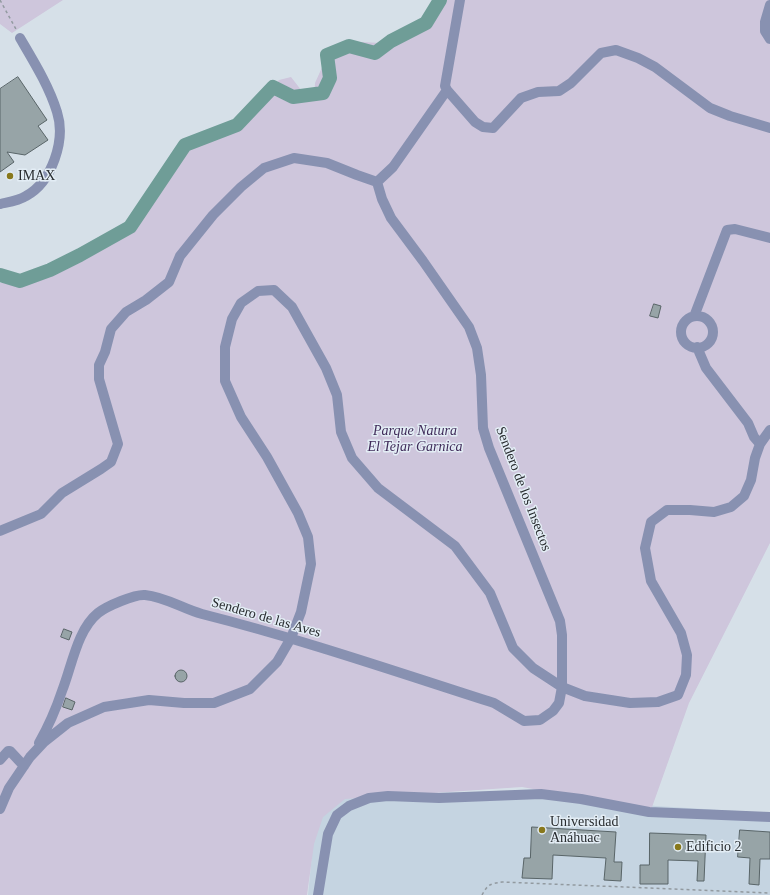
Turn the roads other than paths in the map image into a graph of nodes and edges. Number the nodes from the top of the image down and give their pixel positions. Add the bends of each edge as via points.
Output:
1 (460, 0) edge
2 (770, 5) edge
3 (20, 38) road end
4 (770, 39) edge
5 (447, 90) junction
6 (770, 128) edge
7 (377, 182) junction
8 (0, 204) edge
9 (770, 238) edge
10 (694, 314) junction
11 (697, 347) junction
12 (770, 430) edge
13 (760, 444) junction
14 (0, 531) edge
15 (291, 638) junction
16 (562, 687) junction
17 (30, 757) junction
18 (0, 760) edge
19 (24, 766) junction
20 (0, 809) edge
21 (770, 817) edge
22 (318, 895) edge

1 - 5 street via 445,86
2 - 4 street via 765,22 765,31
3 - 8 street via 35,63 58,113 60,129 53,163 43,183 28,196
5 - 6 street via 475,122 483,127 493,128 521,98 538,92 559,91 571,83 601,53 616,50 656,67 710,108
5 - 7 street via 393,167
7 - 14 street via 327,163 294,158 264,168 241,186 213,215 180,256 169,282 126,312 111,329 99,365 99,379 118,444 111,462 62,493 40,514
7 - 16 street, Sendero de los Insectos via 391,218 469,327 477,348 482,382 484,428 489,448 560,621
9 - 10 street via 735,229 727,230
10 - 11 street via 685,320 680,330 682,341 686,345
10 - 11 street via 705,318 713,331 707,345
11 - 13 street via 706,368 745,419
12 - 13 street
13 - 16 street via 744,496 731,507 714,512 667,510 651,522 645,548 651,581 681,633 687,655 686,675 678,694 658,702 630,702 585,696
15 - 16 street, Sendero de las Aves via 494,702 524,721 540,720 553,711 559,702
15 - 16 street via 301,612 311,564 308,537 298,513 267,457 241,417 225,381 224,347 232,319 241,303 258,291 274,290 292,307 305,329 337,395 341,432 352,458 378,488 455,546 490,593 513,648 533,668
15 - 17 street via 277,662 250,689 214,703 149,700 104,706 68,724 44,742
15 - 17 street, Sendero de las Aves via 199,613 144,594 122,600 99,612 86,624 44,735
17 - 19 street
18 - 19 street via 8,751
19 - 20 street via 9,788
21 - 22 street via 648,812 541,794 369,798 349,806 337,815 328,834

